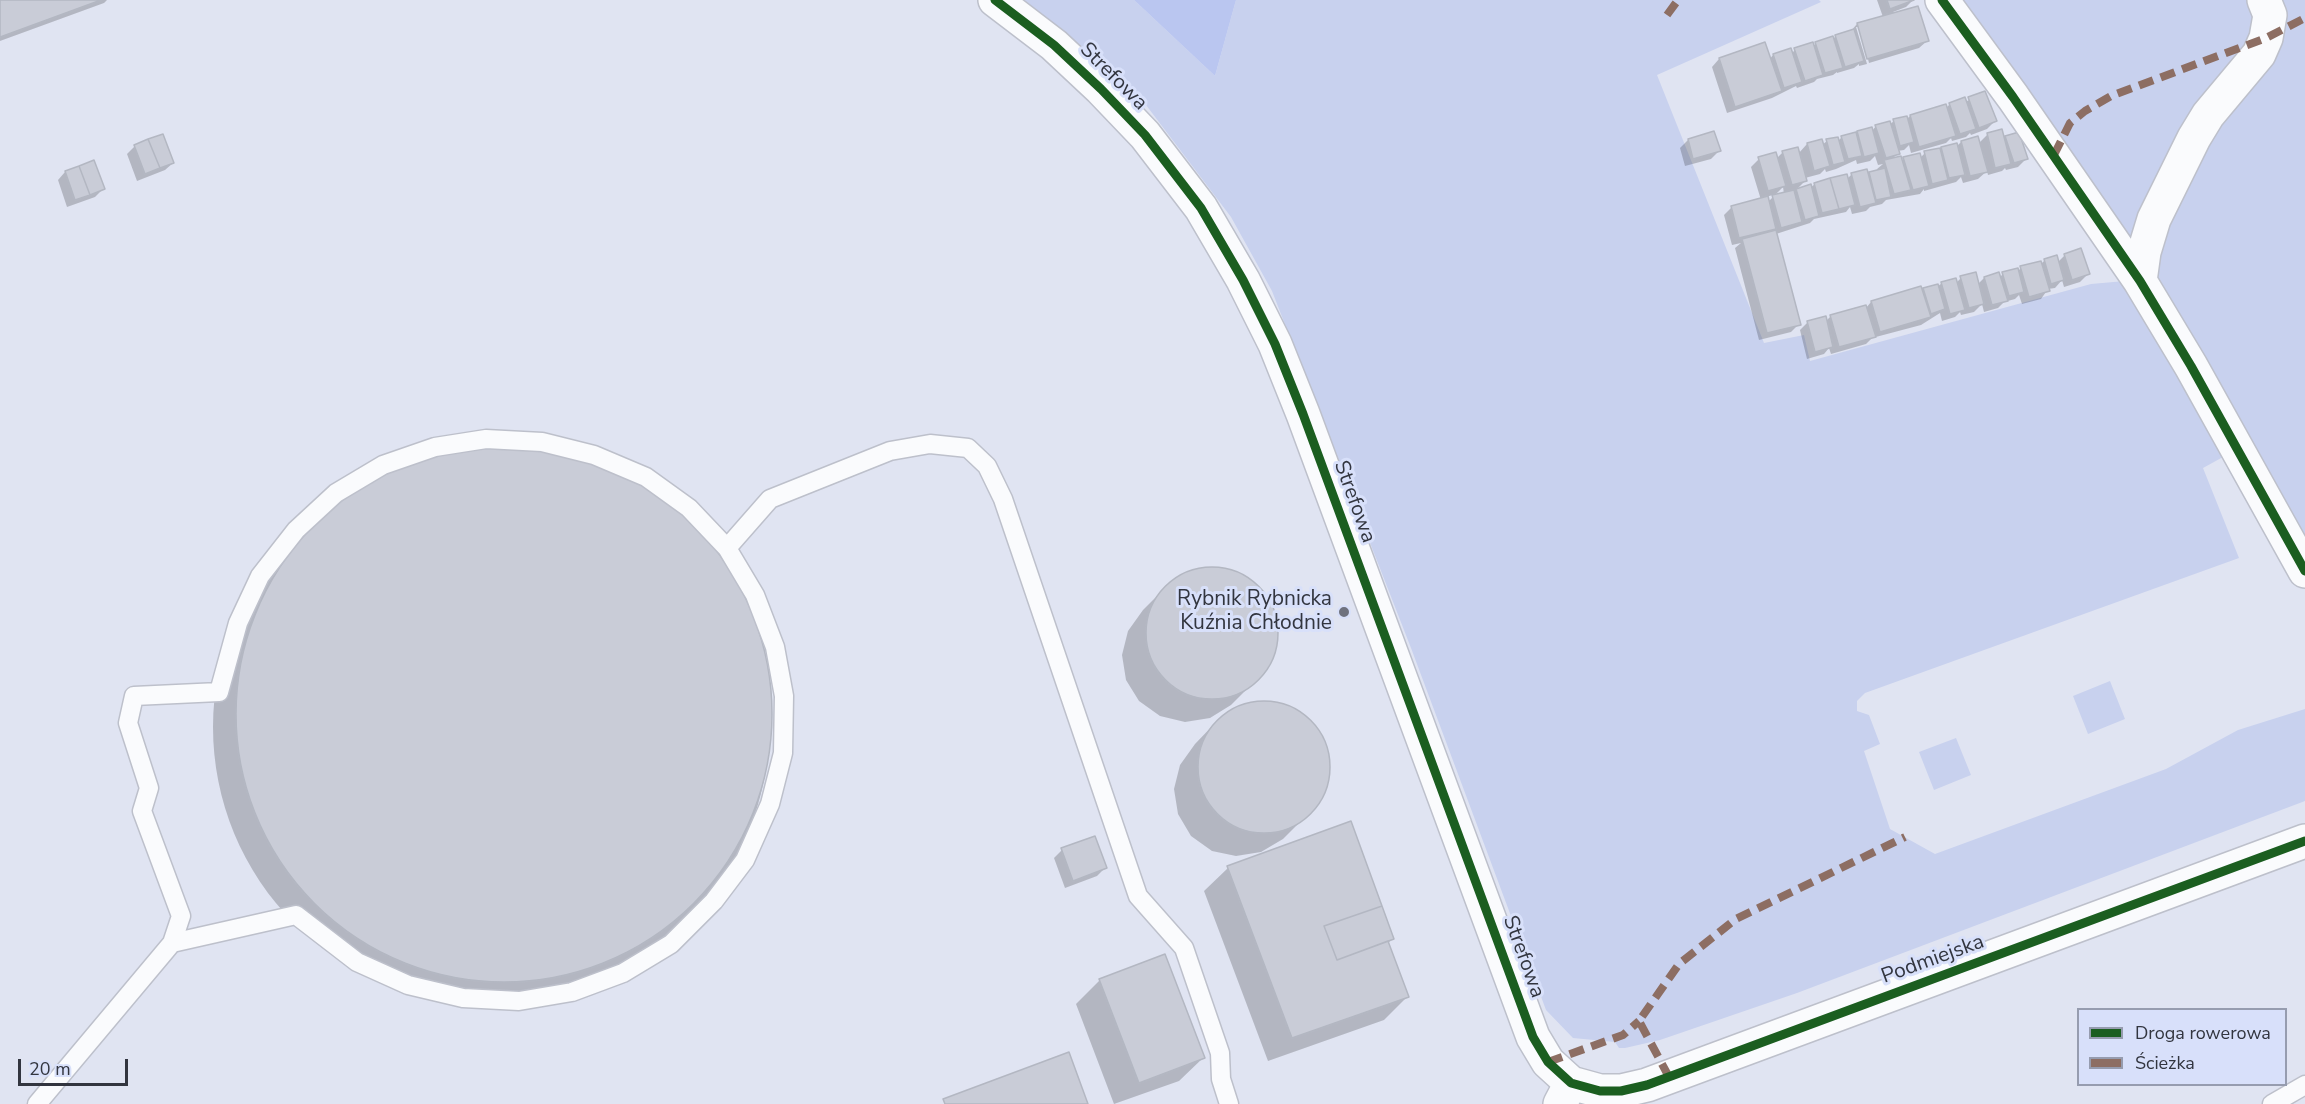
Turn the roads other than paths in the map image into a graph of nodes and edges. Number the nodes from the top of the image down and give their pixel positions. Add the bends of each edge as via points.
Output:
1 (995, 0) edge
2 (1942, 0) edge
3 (2264, 0) edge
4 (2140, 281) junction
5 (727, 548) junction
6 (2305, 572) edge
7 (2305, 841) edge
8 (172, 943) junction
9 (2305, 1085) edge
10 (1566, 1093) edge
11 (37, 1104) edge
12 (1229, 1104) edge
13 (2272, 1104) edge

1 - 10 street, Strefowa via 1054,45 1145,135 1195,200 1239,272 1275,344 1303,414 1533,1037
2 - 4 street
3 - 4 street via 2270,15 2259,54 2208,115 2194,138 2154,219
4 - 6 street
5 - 8 lane via 755,595 775,647 784,696 783,753 770,804 745,860 714,901 671,944 623,973 572,992 519,1001 463,998 408,985 357,962 296,915
5 - 8 lane via 689,508 646,477 594,455 542,442 486,439 435,447 383,465 336,493 296,530 261,576 238,623 219,692 134,696 128,723 149,788 142,811 181,916
5 - 12 lane via 770,499 890,451 930,444 968,448 987,466 1003,499 1138,896 1184,948 1220,1053 1221,1079
7 - 10 street, Podmiejska via 1647,1085 1622,1091
8 - 11 lane
9 - 13 lane

